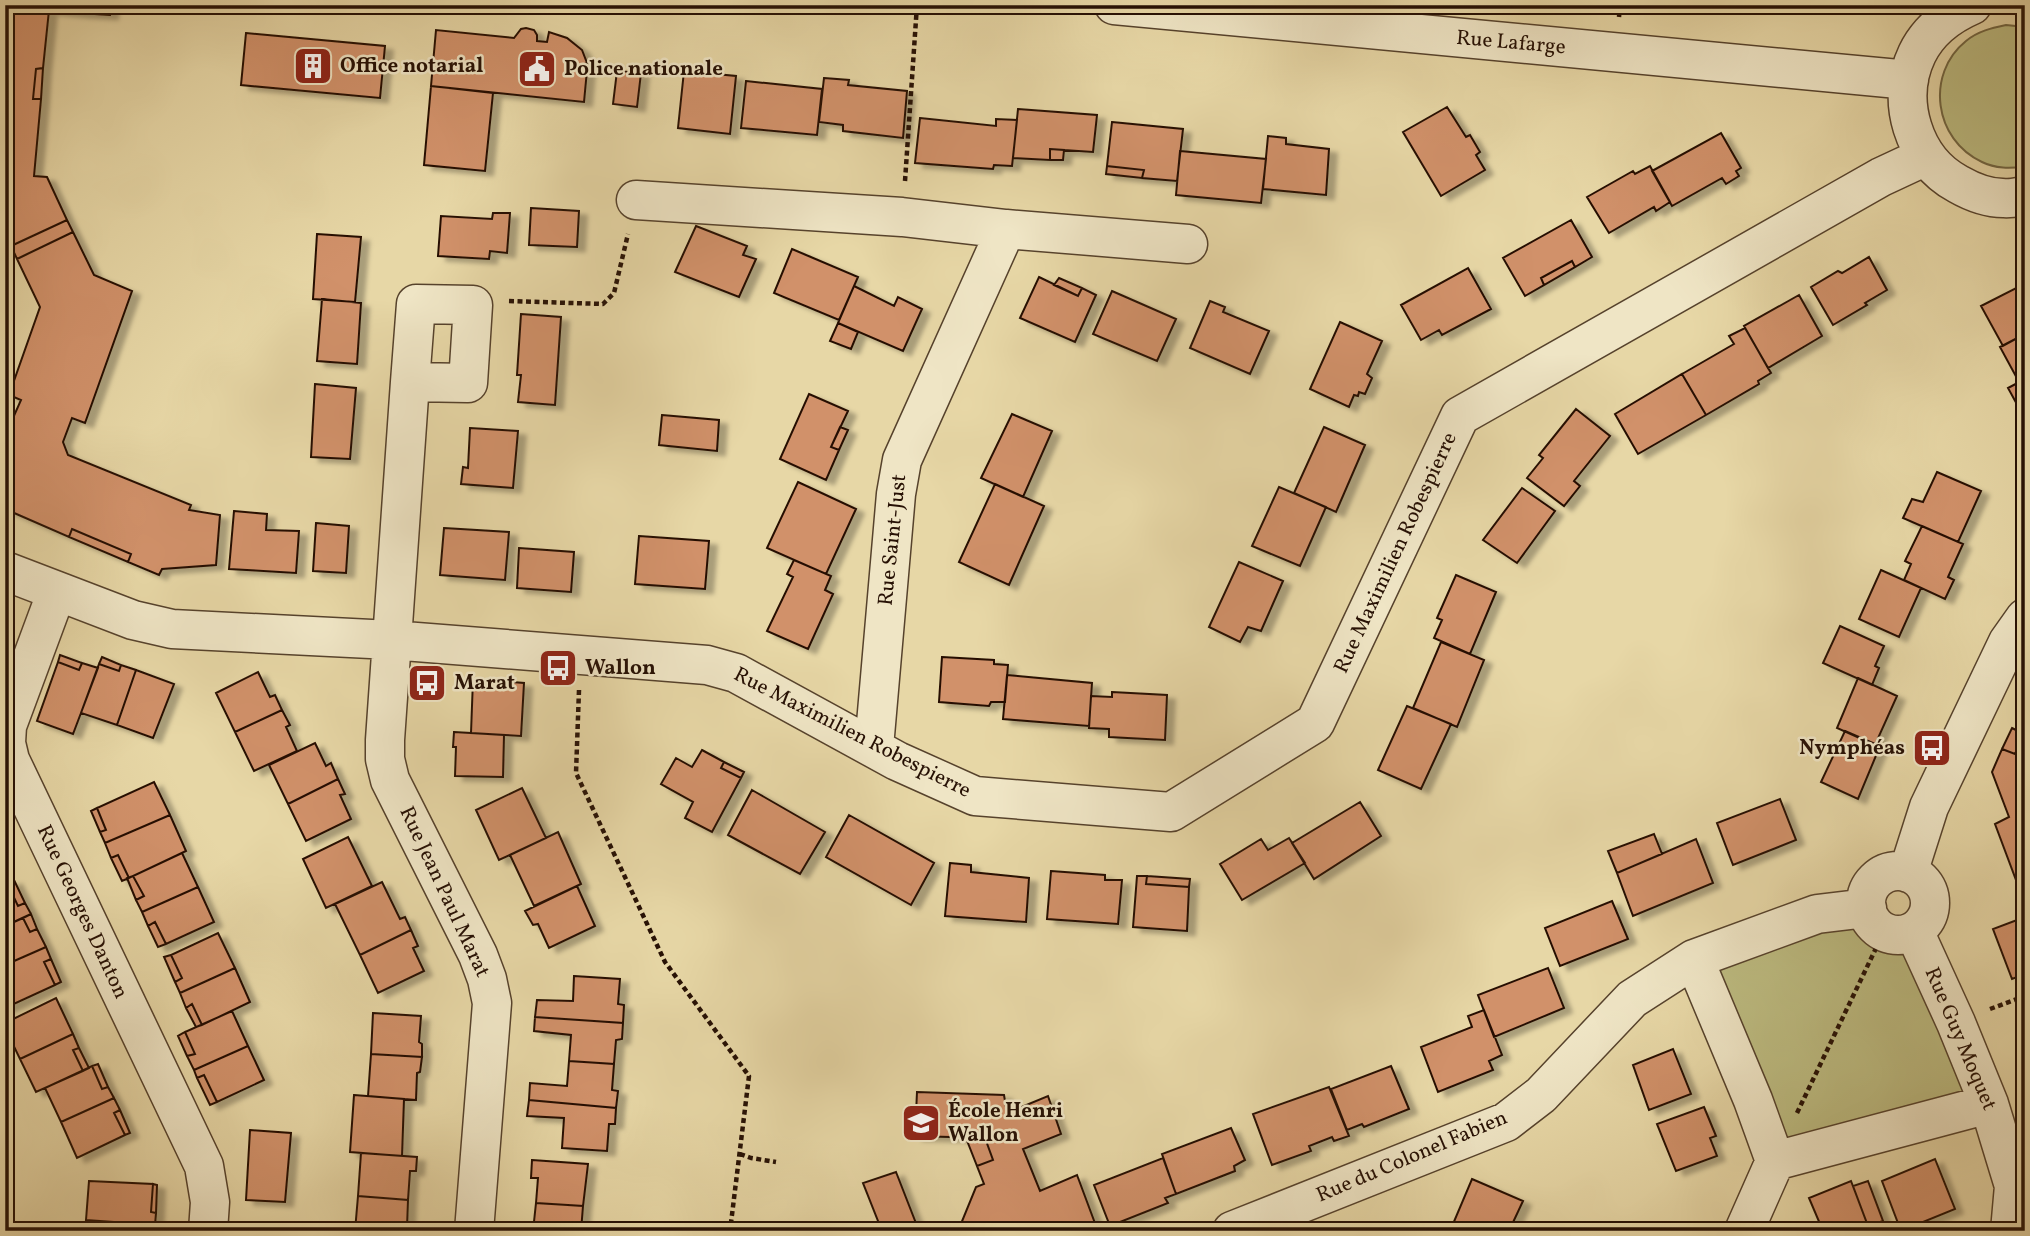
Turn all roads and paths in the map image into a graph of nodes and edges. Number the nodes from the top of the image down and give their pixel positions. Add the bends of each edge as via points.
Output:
1 (917, 5) edge
2 (1114, 5) edge
3 (1972, 5) edge
4 (1426, 20) edge
5 (1909, 80) junction
6 (1926, 156) junction
7 (2025, 196) edge
8 (636, 200) joint
9 (902, 216) junction
10 (1006, 229) junction
11 (1188, 244) dead end
12 (473, 305) junction
13 (410, 382) junction
14 (5, 571) edge
15 (57, 591) junction
16 (2025, 618) edge
17 (391, 640) junction
18 (580, 654) junction
19 (874, 747) junction
20 (1908, 873) junction
21 (1867, 908) junction
22 (1914, 931) junction
23 (1871, 957) dead end
24 (1694, 959) junction
25 (1989, 1104) junction
26 (740, 1154) junction
27 (1774, 1161) junction
28 (776, 1162) dead end
29 (208, 1231) edge
30 (474, 1231) edge
31 (730, 1231) edge
32 (1232, 1231) edge
33 (1744, 1231) edge
34 (2010, 1231) edge

1 - 9 path
2 - 4 street, Rue Lafarge
3 - 5 street via 1933,31 1917,54
4 - 5 street, Rue Lafarge
5 - 6 street via 1907,107 1913,133
6 - 7 street via 1947,178 1973,192 2003,198
6 - 19 street, Rue Maximilien Robespierre via 1881,177 1460,416 1315,723 1171,812 975,796
8 - 9 street
8 - 12 path via 614,293 603,304 514,301
9 - 10 street
10 - 11 street
10 - 19 street, Rue Saint-Just via 902,460
12 - 13 street via 468,383
12 - 13 street, Rue Jean Paul Marat via 416,303
13 - 17 street, Rue Jean Paul Marat
14 - 15 street, Rue Maximilien Robespierre
15 - 17 street, Rue Maximilien Robespierre via 133,620 172,629
15 - 29 street, Rue Georges Danton via 7,726 10,760 204,1166 210,1202
16 - 20 street via 2008,642 1929,807
17 - 18 street, Rue Maximilien Robespierre
17 - 30 street, Rue Jean Paul Marat via 385,759 390,780 478,955 492,1003
18 - 19 street, Rue Maximilien Robespierre via 723,668
18 - 26 path via 576,773 665,962 749,1076
20 - 21 street via 1886,874 1877,880 1870,888
20 - 22 street via 1925,886 1930,905 1928,915
21 - 22 street via 1884,932 1905,935
21 - 24 street, Rue du Colonel Fabien via 1817,914
22 - 25 street, Rue Guy Moquet
23 - 27 path
24 - 27 street
24 - 32 street, Rue du Colonel Fabien via 1632,999 1541,1095 1506,1122
25 - 27 street
25 - 34 street, Rue Guy Moquet via 2014,1186
26 - 28 path
26 - 31 path
27 - 33 street

